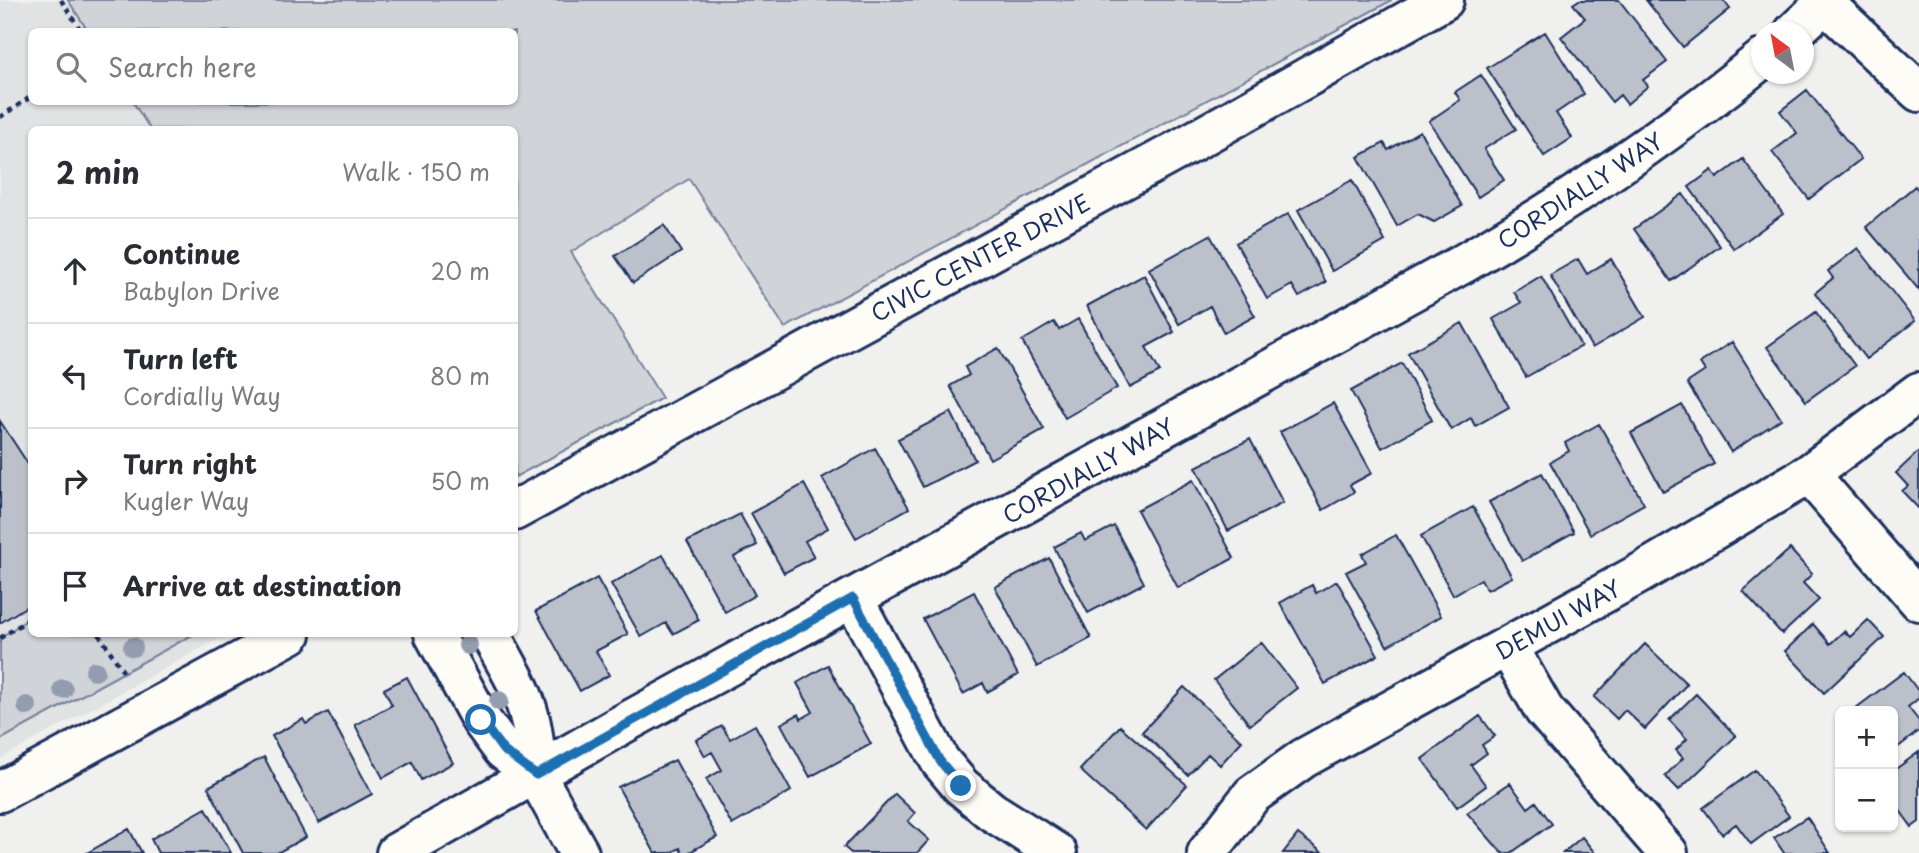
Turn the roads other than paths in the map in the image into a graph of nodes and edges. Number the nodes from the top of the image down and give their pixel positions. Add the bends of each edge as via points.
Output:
1 (1444, 0) edge
2 (1825, 0) edge
3 (1805, 21) edge
4 (1751, 68) edge
5 (1919, 92) edge
6 (1919, 392) edge
7 (1809, 474) junction
8 (518, 509) edge
9 (853, 598) junction
10 (1919, 601) edge
11 (284, 637) edge
12 (436, 637) edge
13 (492, 637) edge
14 (1508, 647) junction
15 (536, 775) junction
16 (0, 792) edge
17 (396, 853) edge
18 (579, 853) edge
19 (1057, 853) edge
20 (1206, 853) edge
21 (1668, 853) edge

1 - 8 street, CIVIC CENTER DRIVE
2 - 3 street
2 - 5 street
4 - 9 street, CORDIALLY WAY via 1558,209 1368,318
6 - 7 street, DEMUI WAY
7 - 10 street
7 - 14 street, DEMUI WAY
9 - 15 street, CORDIALLY WAY
9 - 19 street via 940,761 991,811
11 - 16 street
12 - 15 street via 481,720 503,750
13 - 15 street via 527,701 535,733
14 - 20 street, DEMUI WAY via 1304,758 1252,795
14 - 21 street via 1544,710
15 - 17 street, CORDIALLY WAY
15 - 18 street

